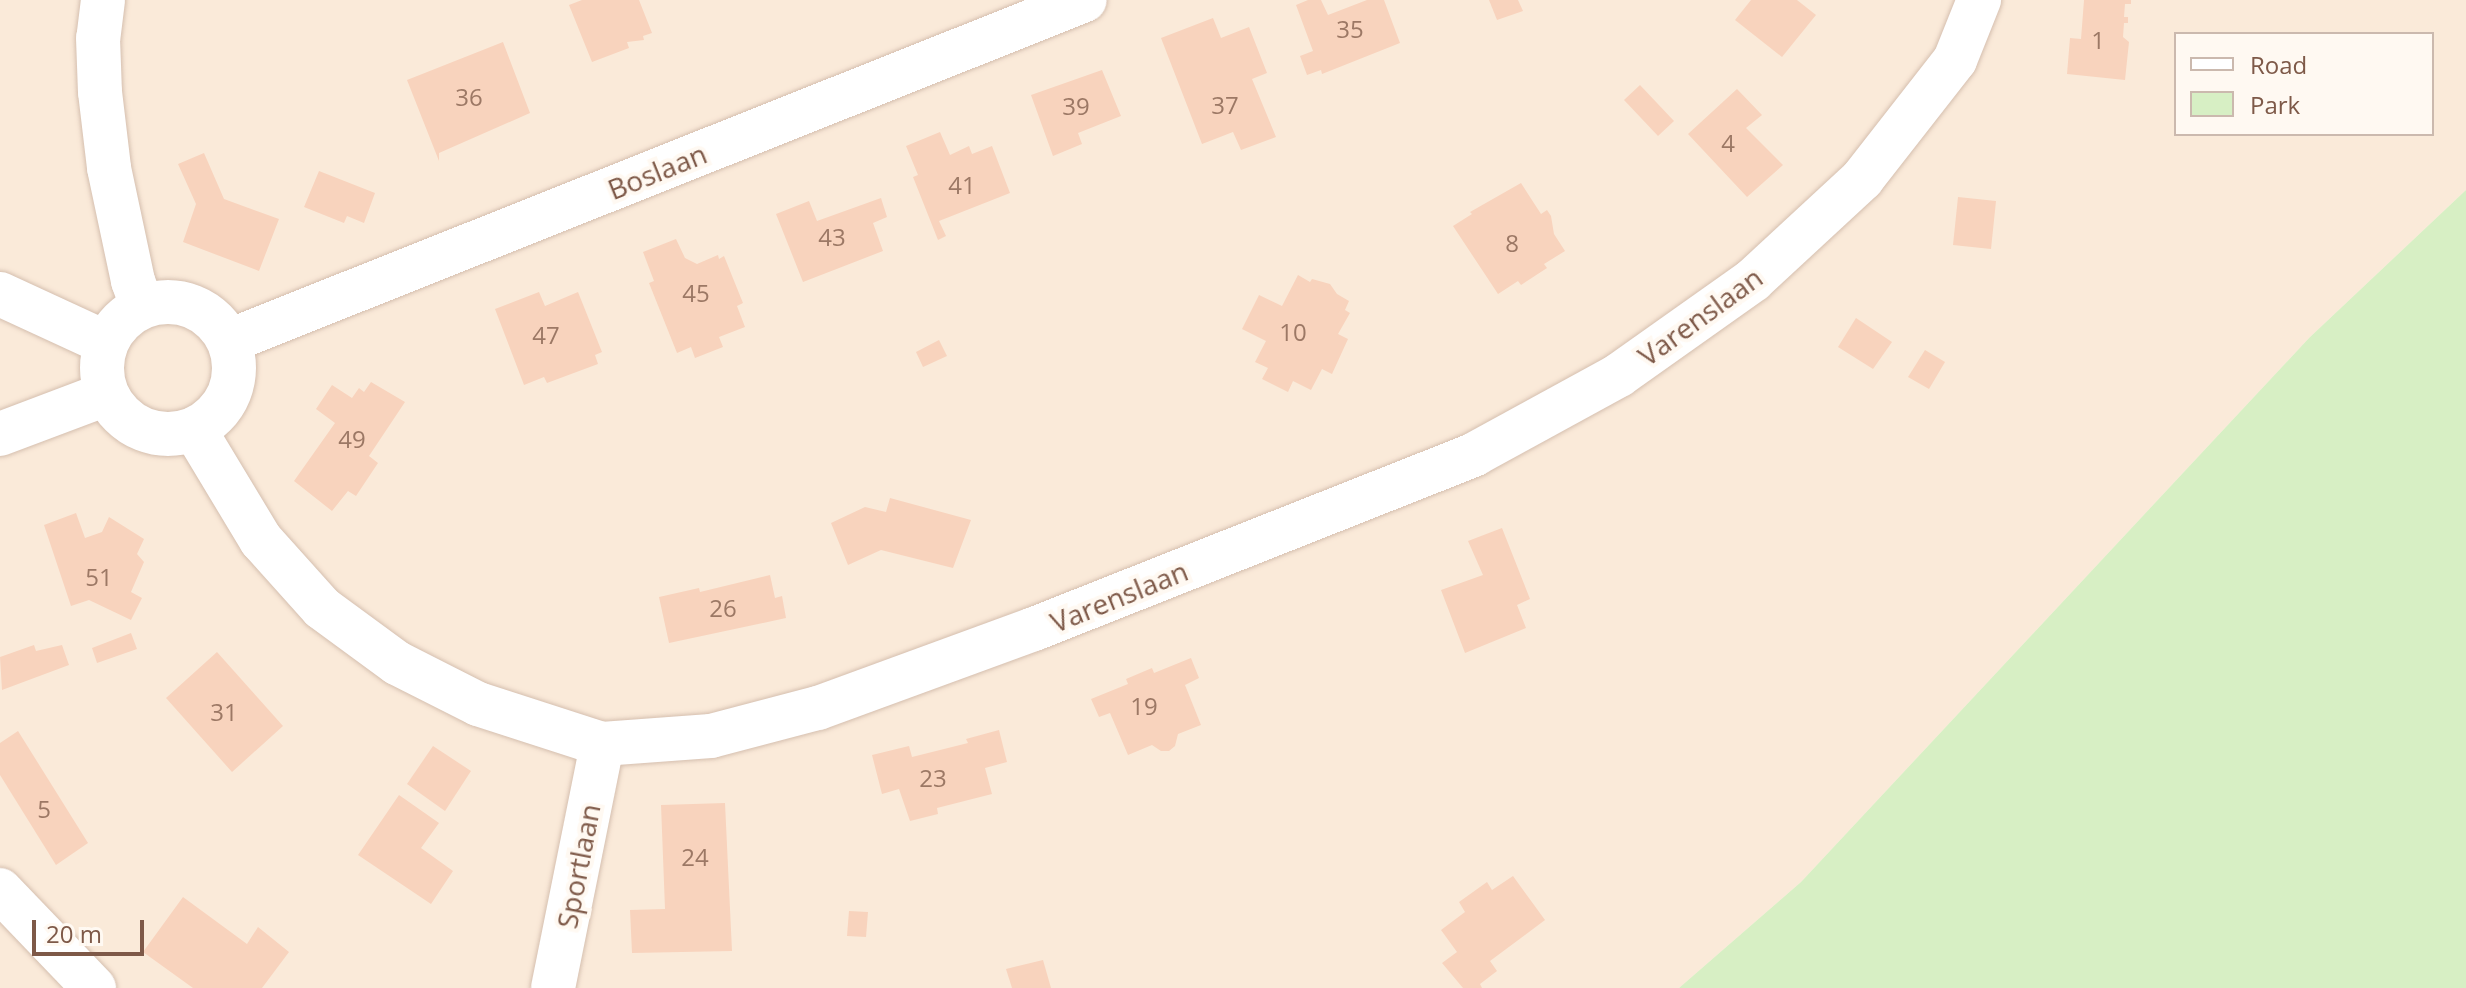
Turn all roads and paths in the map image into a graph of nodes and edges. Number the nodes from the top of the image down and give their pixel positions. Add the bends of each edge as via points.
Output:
1 (103, 0) edge
2 (1085, 0) edge
3 (1979, 0) edge
4 (0, 294) edge
5 (142, 306) junction
6 (229, 341) junction
7 (106, 343) junction
8 (106, 394) junction
9 (194, 429) junction
10 (0, 434) edge
11 (602, 744) junction
12 (0, 890) edge
13 (94, 988) edge
14 (553, 988) edge

1 - 5 street via 98,38 107,153
2 - 6 street, Boslaan
3 - 11 street, Varenslaan via 1955,60 1862,179 1753,280 1619,375 1475,454 1034,629 818,708 711,736
4 - 7 street
5 - 6 street via 163,301 192,306 218,323
5 - 7 street via 124,317
6 - 9 street via 235,362 230,393 212,418
7 - 8 street via 101,373
8 - 9 street via 118,412 143,430 173,435
8 - 10 street
9 - 11 street, Varenslaan via 261,540 322,608 397,663 478,704
11 - 14 street, Sportlaan
12 - 13 street

